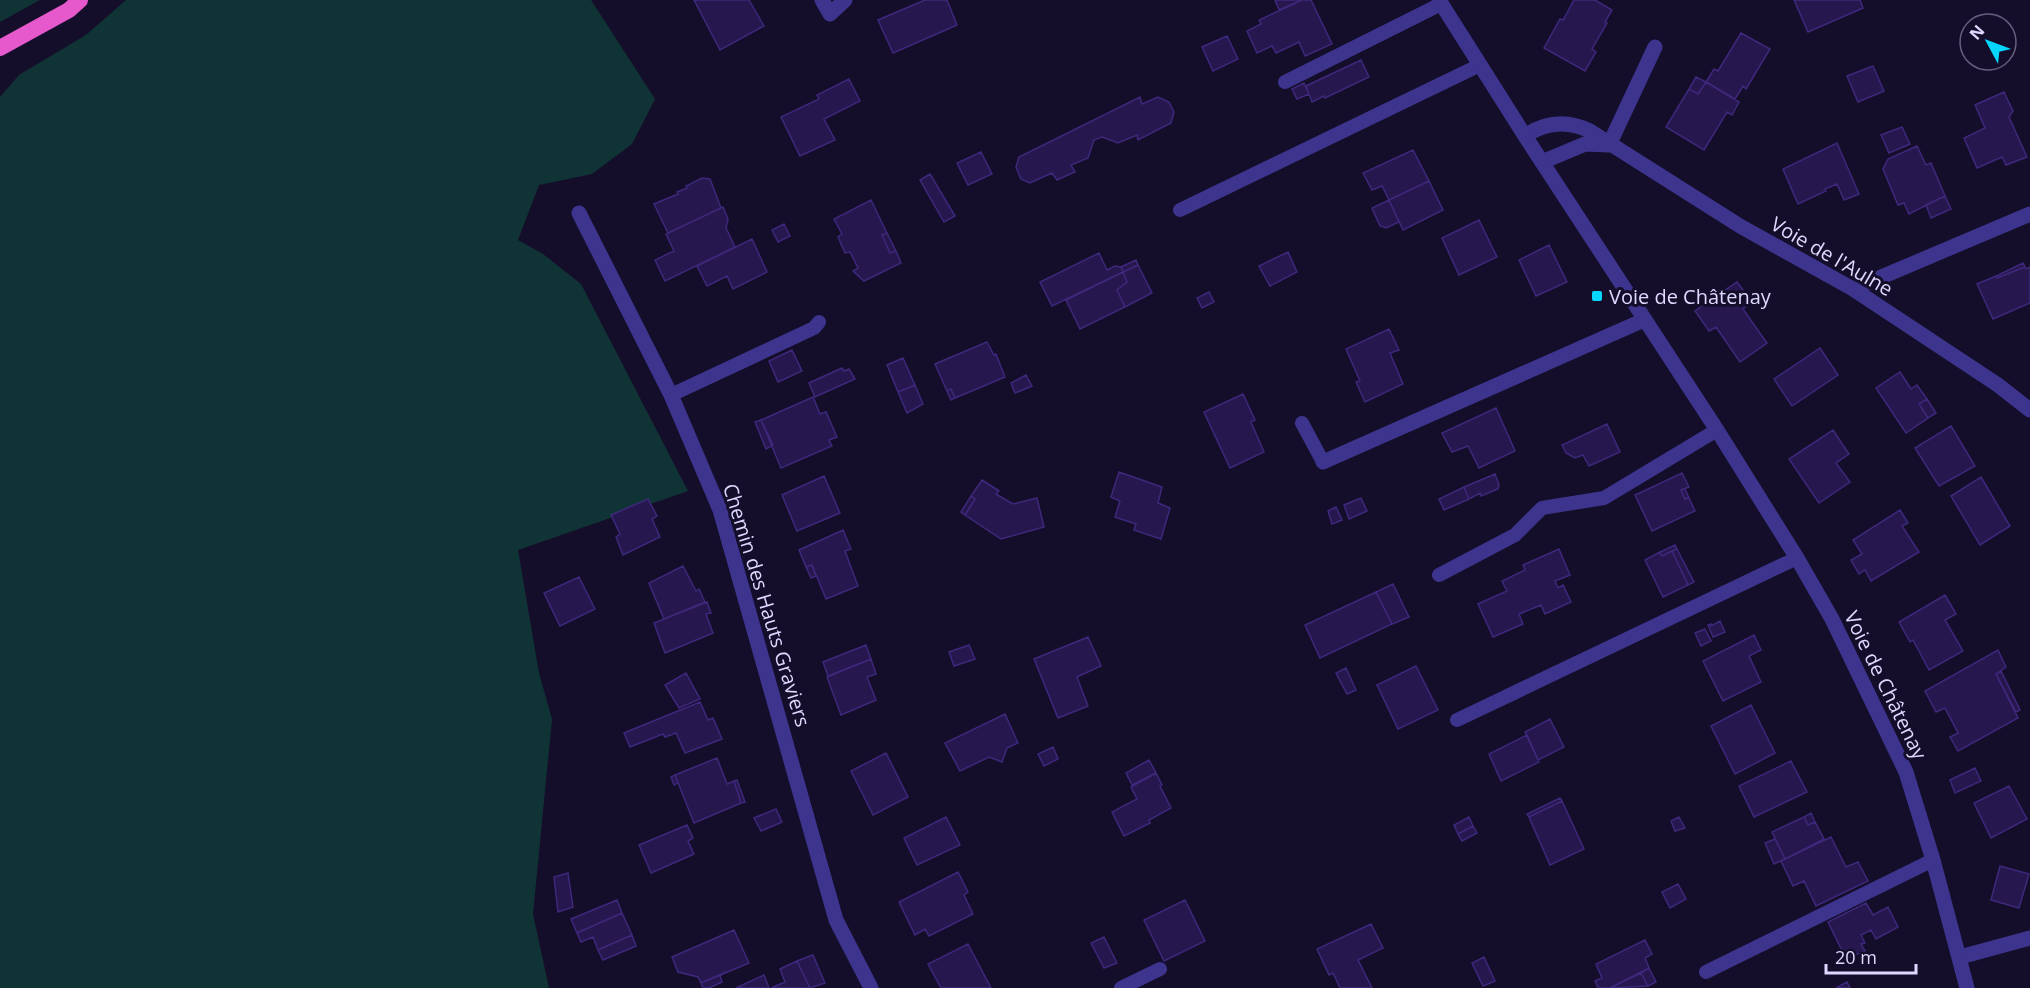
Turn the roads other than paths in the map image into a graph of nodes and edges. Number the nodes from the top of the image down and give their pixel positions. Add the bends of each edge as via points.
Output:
1 (80, 0) edge
2 (822, 0) edge
3 (845, 0) edge
4 (1440, 2) edge
5 (1655, 47) dead end
6 (0, 48) edge
7 (1480, 65) junction
8 (1285, 82) dead end
9 (1525, 136) junction
10 (1609, 145) junction
11 (1542, 162) junction
12 (1180, 210) dead end
13 (579, 213) dead end
14 (2030, 214) edge
15 (1853, 289) junction
16 (1644, 321) junction
17 (819, 322) dead end
18 (671, 395) junction
19 (2030, 410) edge
20 (1302, 423) dead end
21 (1716, 430) junction
22 (1323, 462) joint
23 (1797, 558) junction
24 (1438, 575) dead end
25 (1457, 720) dead end
26 (1933, 860) junction
27 (2030, 938) edge
28 (1960, 957) junction
29 (1160, 969) dead end
30 (1706, 972) dead end
31 (870, 988) edge
32 (1121, 988) edge
33 (1967, 988) edge

1 - 6 highway
2 - 3 street via 830,14
4 - 7 street, Voie de Châtenay
4 - 8 lane
5 - 10 street
7 - 9 street, Voie de Châtenay
7 - 12 lane
9 - 10 street, Voie de l'Aulne via 1548,125 1565,123 1580,126
9 - 11 street, Voie de Châtenay
10 - 11 street via 1585,144
10 - 15 street, Voie de l'Aulne via 1740,226
11 - 16 street, Voie de Châtenay
13 - 18 street, Chemin des Hauts Graviers
14 - 15 street
15 - 19 street, Voie de l'Aulne
16 - 21 street, Voie de Châtenay
16 - 22 street
17 - 18 lane via 814,328
18 - 31 street, Chemin des Hauts Graviers via 720,510 836,920
20 - 22 lane
21 - 23 street, Voie de Châtenay
21 - 24 lane via 1604,498 1542,508 1515,535
23 - 25 lane
23 - 26 street, Voie de Châtenay via 1832,620 1906,772
26 - 28 street, Voie de Châtenay
26 - 30 lane
27 - 28 street
28 - 33 street, Voie de Châtenay
29 - 32 lane

